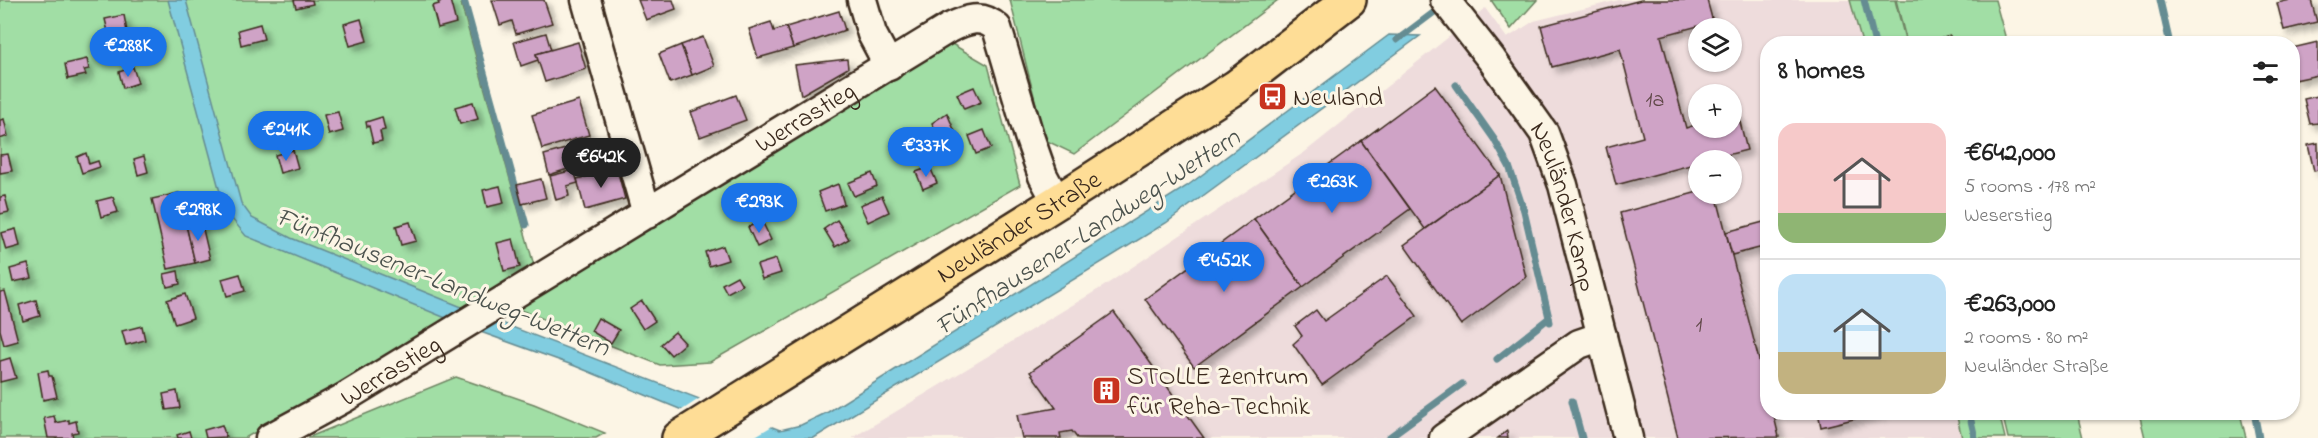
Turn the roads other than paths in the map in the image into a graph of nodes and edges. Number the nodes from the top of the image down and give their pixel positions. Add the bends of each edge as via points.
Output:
1 (586, 0) edge
2 (862, 0) edge
3 (1349, 0) edge
4 (1445, 0) edge
5 (889, 66) junction
6 (1057, 202) junction
7 (647, 214) junction
8 (1602, 336) junction
9 (685, 434) edge
10 (270, 438) edge
11 (1444, 438) edge
12 (1628, 438) edge

1 - 7 street
2 - 5 street via 872,34
3 - 6 main road, Neuländer Straße via 1236,87
4 - 8 street, Neuländer Kamp via 1544,133 1565,194
5 - 6 street, Werrastieg via 959,24 973,19 991,22 1000,35 1043,176
5 - 7 street, Werrastieg
6 - 9 main road, Neuländer Straße
7 - 10 street, Werrastieg via 344,398
8 - 11 street via 1579,344
8 - 12 street, Neuländer Kamp

